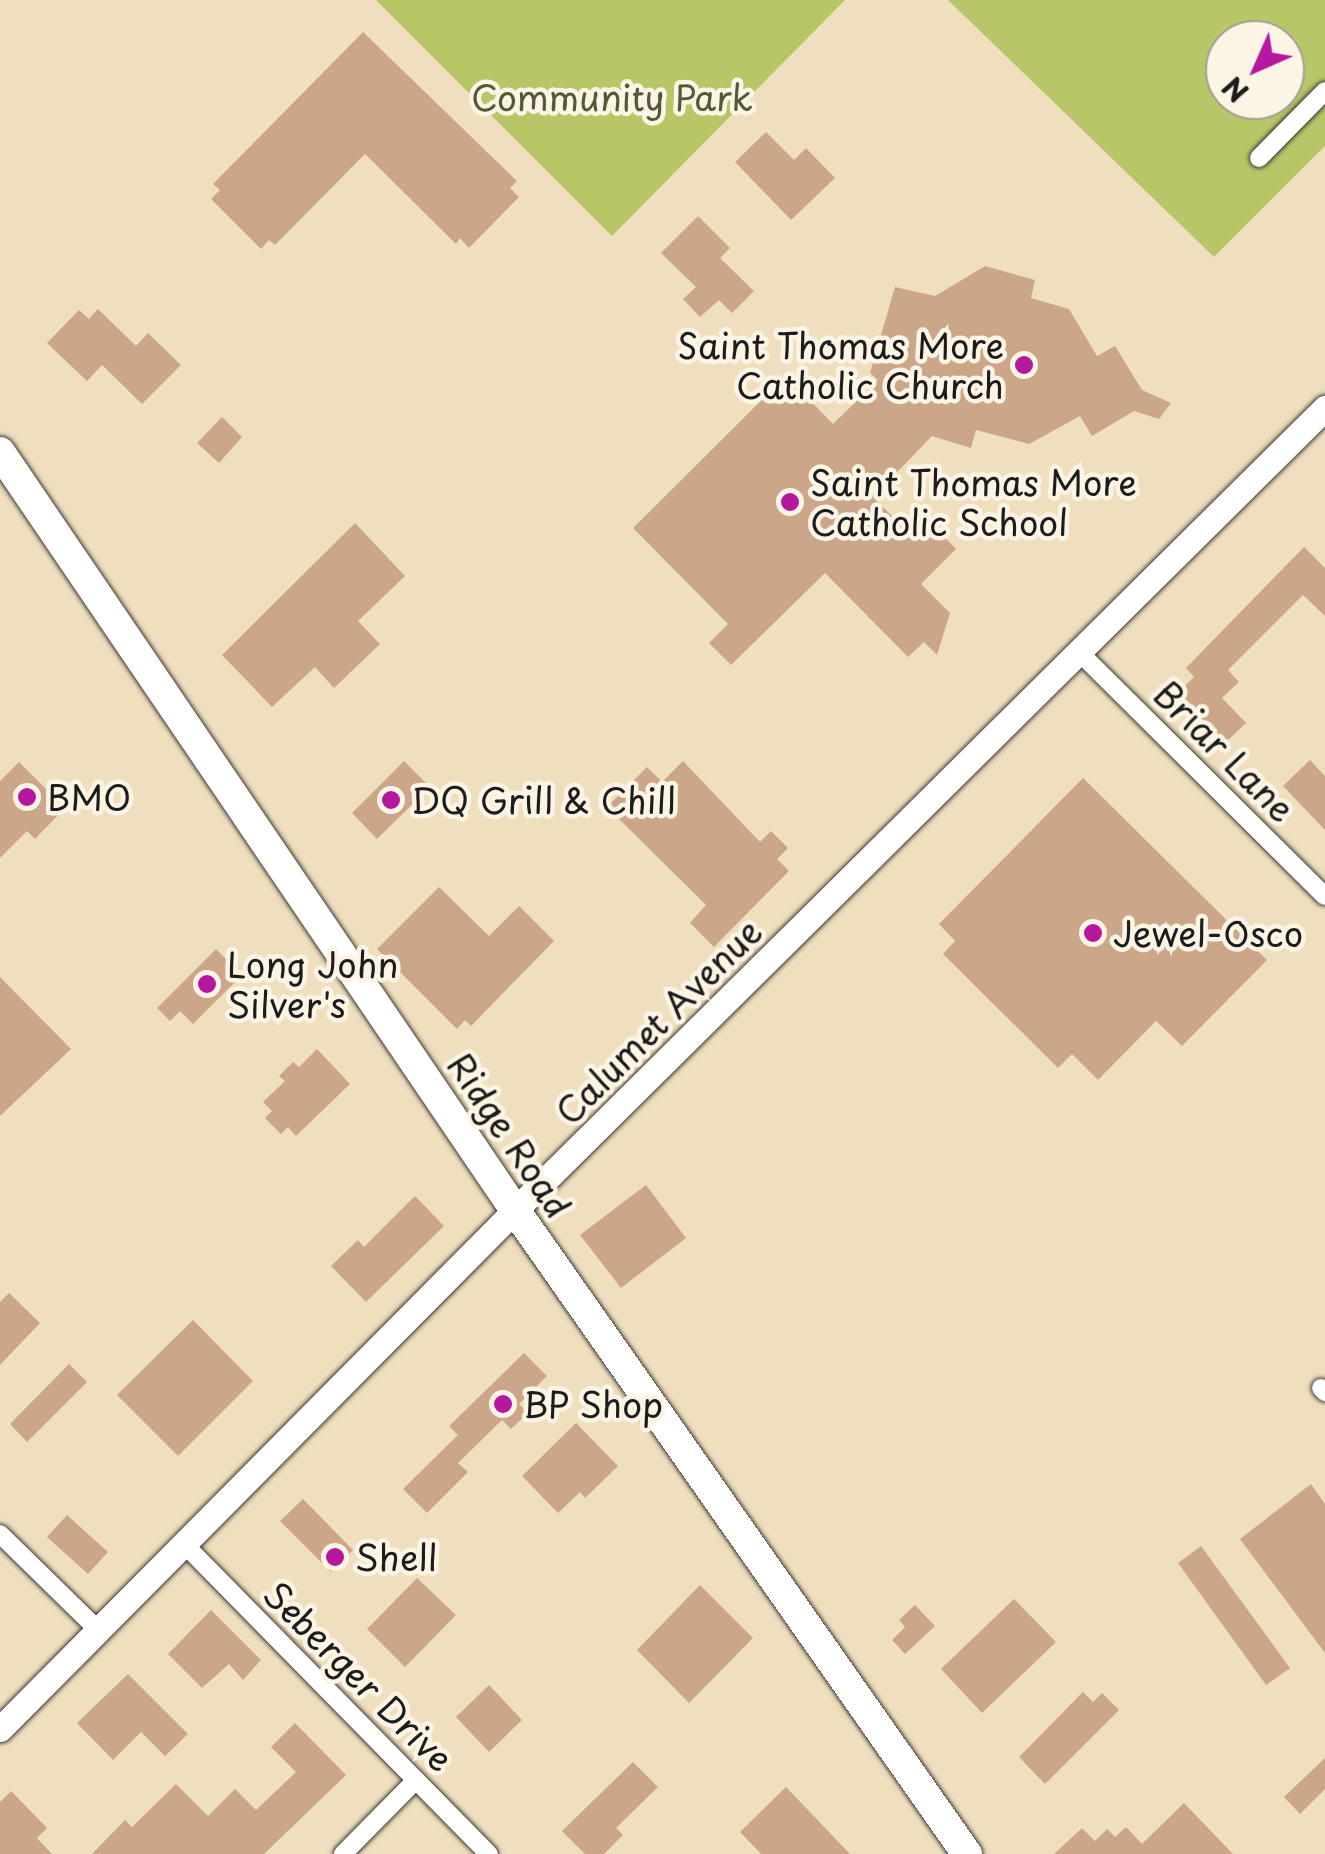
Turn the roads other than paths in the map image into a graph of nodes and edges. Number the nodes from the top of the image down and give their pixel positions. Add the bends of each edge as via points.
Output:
1 (1325, 92) edge
2 (1259, 158) dead end
3 (1325, 408) edge
4 (0, 452) edge
5 (1080, 652) junction
6 (1325, 896) edge
7 (516, 1210) junction
8 (0, 1534) edge
9 (184, 1544) junction
10 (98, 1630) junction
11 (0, 1729) edge
12 (416, 1780) junction
13 (343, 1854) edge
14 (489, 1854) edge
15 (966, 1854) edge

1 - 2 street
3 - 5 main road, Calumet Avenue
4 - 7 main road, Ridge Road
5 - 6 street, Briar Lane
5 - 7 main road, Calumet Avenue
7 - 9 main road, Calumet Avenue
7 - 15 main road, Ridge Road
8 - 10 street
9 - 10 main road, Calumet Avenue
9 - 12 street, Seberger Drive
10 - 11 main road, Calumet Avenue
12 - 13 street
12 - 14 street, Seberger Drive

